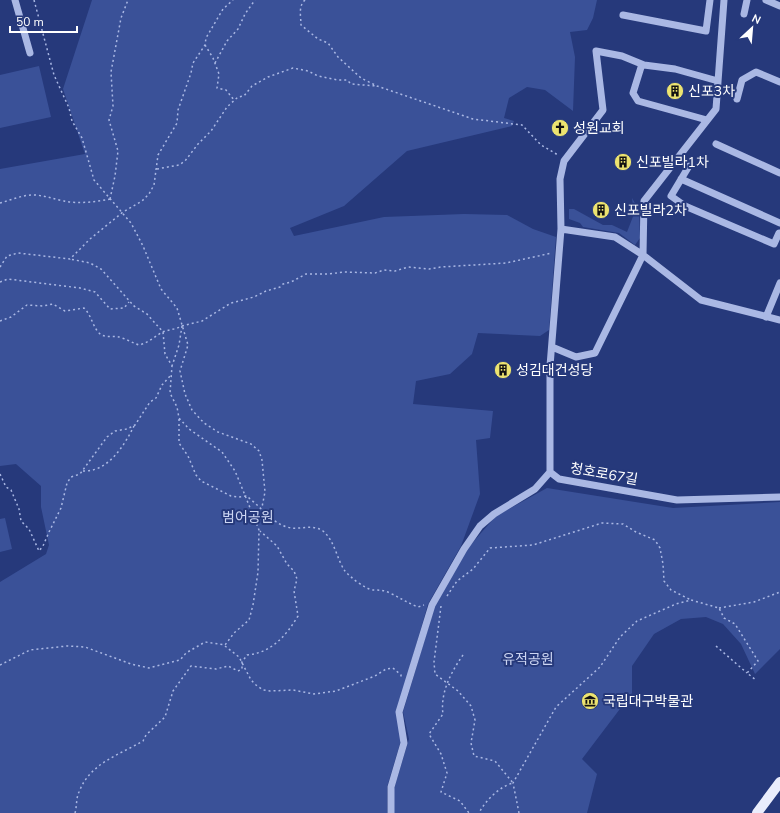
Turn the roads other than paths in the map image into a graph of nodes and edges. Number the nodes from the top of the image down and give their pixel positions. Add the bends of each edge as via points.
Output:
1 (14, 0) edge
2 (710, 0) edge
3 (724, 0) edge
4 (747, 0) edge
5 (766, 0) edge
6 (780, 6) edge
7 (744, 14) dead end
8 (623, 15) dead end
9 (30, 53) dead end
10 (642, 64) junction
11 (718, 81) junction
12 (780, 82) edge
13 (737, 99) dead end
14 (707, 120) junction
15 (716, 144) dead end
16 (689, 166) dead end
17 (780, 173) edge
18 (681, 179) junction
19 (780, 223) edge
20 (561, 229) junction
21 (780, 232) edge
22 (643, 255) junction
23 (780, 283) edge
24 (766, 317) junction
25 (780, 320) edge
26 (552, 347) junction
27 (550, 472) junction
28 (780, 497) edge
29 (780, 782) edge
30 (391, 813) edge
31 (757, 813) edge

1 - 9 street
2 - 8 street via 706,31
3 - 11 street
4 - 7 street
5 - 6 street
10 - 11 street via 675,69
10 - 14 street via 633,93 638,101
10 - 20 street, 청호로67길 via 622,56 596,51 603,110 566,159 560,179
11 - 14 street via 716,110
12 - 13 street via 756,72 742,80
14 - 22 street via 644,201
15 - 17 street
16 - 18 street
18 - 19 street
18 - 21 street via 671,196 685,206 774,244
20 - 22 street via 615,237
20 - 26 street, 청호로67길
22 - 24 street via 701,300
22 - 26 street via 595,353 576,357
23 - 24 street
24 - 25 street
26 - 27 street, 청호로67길
27 - 28 street, 청호로67길 via 559,479 678,500
27 - 30 street via 535,489 494,514 480,526 433,603 399,712 404,743 391,787
29 - 31 main road

